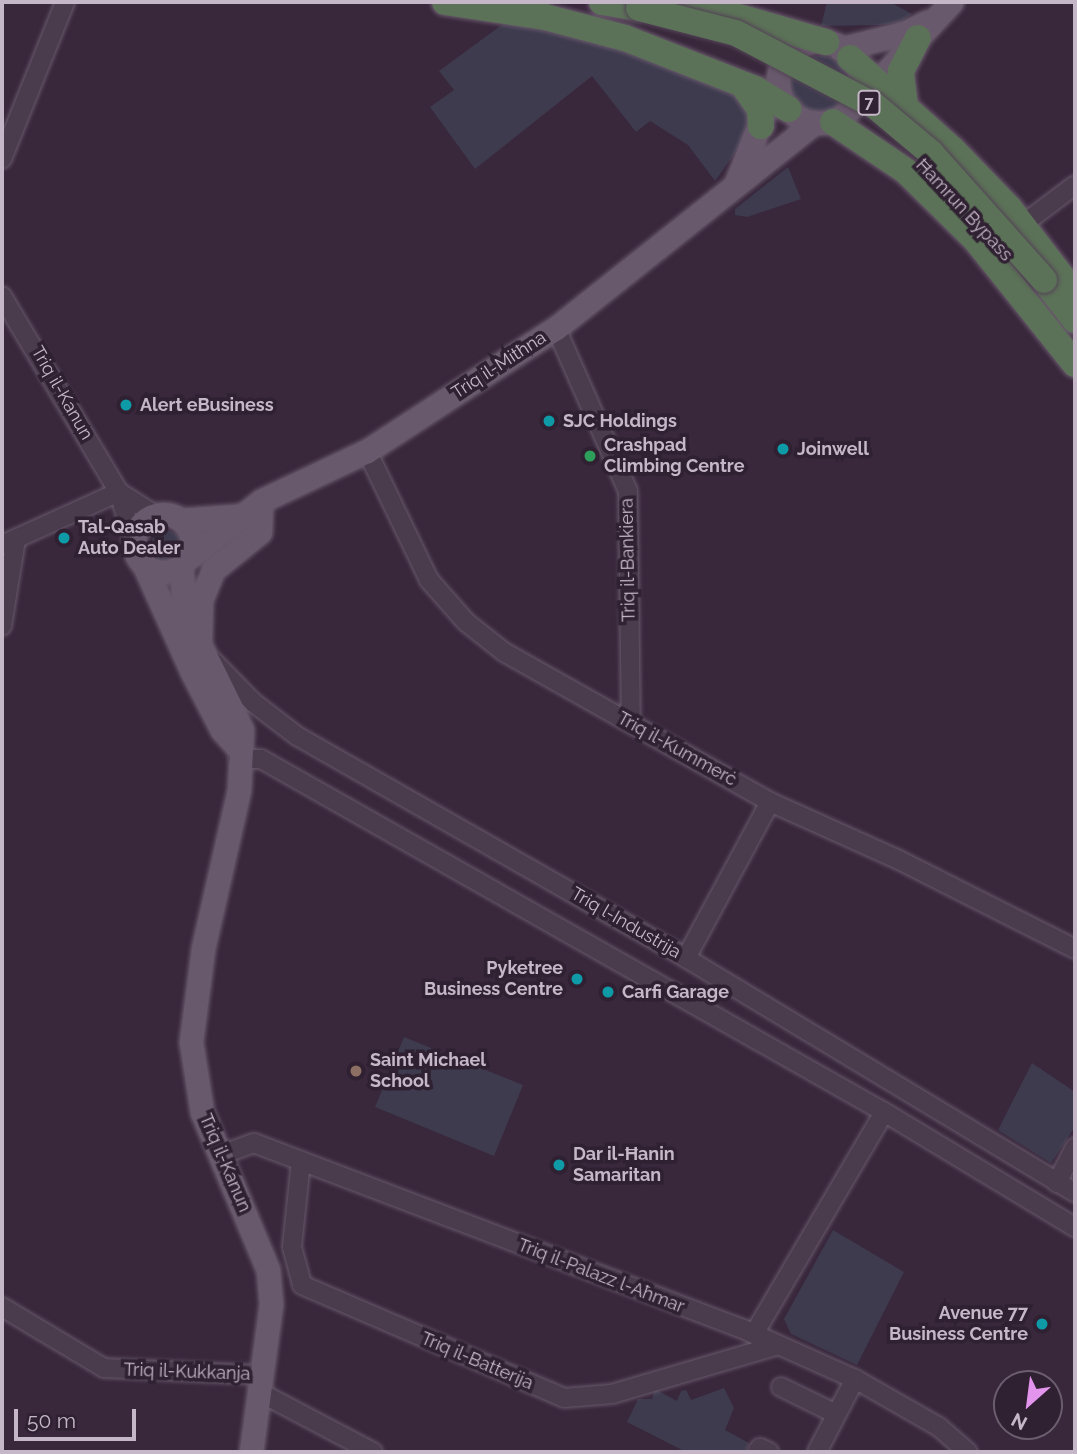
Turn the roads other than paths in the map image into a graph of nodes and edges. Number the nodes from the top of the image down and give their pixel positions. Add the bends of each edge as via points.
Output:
1 (445, 2) edge
2 (516, 2) edge
3 (602, 2) edge
4 (687, 2) edge
5 (951, 2) edge
6 (62, 4) edge
7 (637, 15) junction
8 (926, 28) junction
9 (839, 50) junction
10 (738, 81) junction
11 (876, 83) junction
12 (779, 103) junction
13 (905, 106) junction
14 (834, 118) junction
15 (761, 126) junction
16 (2, 159) edge
17 (1075, 185) edge
18 (734, 188) junction
19 (1022, 225) junction
20 (1040, 285) junction
21 (1075, 294) edge
22 (2, 296) edge
23 (1075, 320) edge
24 (556, 328) junction
25 (1075, 340) edge
26 (1075, 364) edge
27 (366, 451) junction
28 (118, 492) junction
29 (155, 515) junction
30 (257, 516) junction
31 (181, 520) junction
32 (9, 542) edge
33 (134, 544) junction
34 (184, 562) junction
35 (144, 565) junction
36 (2, 626) edge
37 (202, 646) junction
38 (631, 723) junction
39 (238, 754) junction
40 (770, 802) junction
41 (1075, 949) edge
42 (686, 958) junction
43 (884, 1112) junction
44 (1075, 1147) edge
45 (218, 1156) junction
46 (301, 1161) junction
47 (1057, 1182) junction
48 (1075, 1195) edge
49 (1075, 1227) edge
50 (2, 1307) edge
51 (754, 1334) junction
52 (778, 1345) junction
53 (855, 1379) junction
54 (262, 1384) junction
55 (781, 1387) dead end
56 (836, 1414) junction
57 (251, 1452) edge
58 (373, 1452) edge
59 (757, 1452) edge
60 (769, 1452) edge
61 (817, 1452) edge
62 (968, 1452) edge

1 - 10 highway via 545,17 625,38
2 - 7 highway, Ħamrun Bypass / 7
3 - 7 highway, Ħamrun Bypass / 7
4 - 9 highway
5 - 8 main road, Triq il-Mitħna
6 - 16 street
7 - 20 highway, Ħamrun Bypass / 7 via 731,47 815,86 869,120 923,162
8 - 9 main road, Triq il-Mitħna
8 - 11 main road, Triq il-Mitħna
8 - 13 highway via 901,71
9 - 11 highway
9 - 12 main road, Triq il-Mitħna via 797,46 778,68
9 - 14 main road via 861,76
10 - 12 highway
10 - 15 highway via 752,93 760,109
11 - 13 highway
11 - 14 main road, Triq il-Mitħna
12 - 14 main road
12 - 15 main road, Triq il-Mitħna
13 - 19 highway
14 - 18 main road, Triq il-Mitħna
14 - 26 highway via 906,171 976,240
15 - 18 main road, Triq il-Mitħna
17 - 19 street
18 - 24 main road, Triq il-Mitħna
19 - 21 highway
20 - 23 highway, Ħamrun Bypass / 7
20 - 25 highway, Ħamrun Bypass / 7
22 - 28 street, Triq il-Kanun
24 - 27 main road, Triq il-Mitħna
24 - 38 street, Triq il-Bankiera via 628,491
27 - 30 main road, Triq il-Mitħna
27 - 38 street, Triq il-Kummerċ via 429,580 466,622 504,652
28 - 29 street, Triq il-Kanun
28 - 32 street
28 - 33 street, Triq il-Kanun
29 - 31 main road
29 - 33 main road via 137,529
30 - 31 main road, Triq il-Mitħna
30 - 34 main road, Triq il-Mitħna
30 - 37 main road via 213,570 201,600
31 - 34 main road via 190,531 192,545
32 - 36 street
33 - 35 main road
34 - 35 main road via 167,572
34 - 37 main road, Triq il-Kanun via 180,596
35 - 39 main road via 198,684
37 - 39 main road, Triq il-Kanun via 242,730
37 - 42 street, Triq l-Industrija via 254,703 297,736
38 - 40 street, Triq il-Kummerċ
39 - 43 street via 261,759
39 - 45 main road, Triq il-Kanun via 239,790 203,949 191,1042 202,1112
40 - 41 street, Triq il-Kummerċ via 899,860
40 - 42 street
42 - 47 street, Triq l-Industrija
43 - 49 street
43 - 51 street
44 - 47 street
45 - 46 street, Triq il-Palazz l-Aħmar via 254,1143
45 - 54 main road, Triq il-Kanun via 268,1270 271,1304
46 - 51 street, Triq il-Palazz l-Aħmar
46 - 52 street, Triq il-Batterija via 292,1247 302,1285 564,1398 612,1394
47 - 48 street, Triq l-Industrija
50 - 54 street, Triq il-Kukkanja via 104,1368
51 - 52 street, Triq il-Palazz l-Aħmar
52 - 53 street, Triq il-Palazz l-Aħmar
53 - 56 street
53 - 62 street, Triq il-Palazz l-Aħmar via 939,1427
54 - 57 main road, Triq il-Kanun
54 - 58 street
55 - 56 street
56 - 61 street
59 - 60 street via 760,1448

